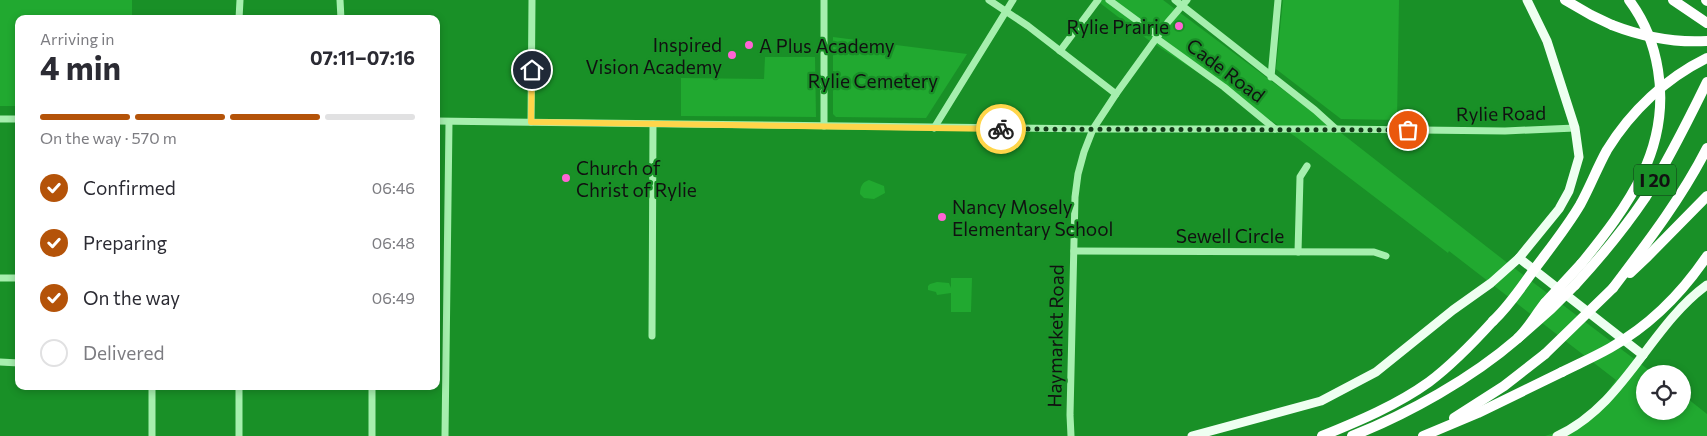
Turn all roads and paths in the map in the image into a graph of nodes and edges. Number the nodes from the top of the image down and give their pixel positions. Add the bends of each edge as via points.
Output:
1 (240, 0) edge
2 (340, 0) edge
3 (532, 0) edge
4 (824, 0) edge
5 (989, 0) edge
6 (1013, 0) edge
7 (1098, 0) edge
8 (1109, 0) edge
9 (1175, 0) edge
10 (1278, 0) edge
11 (1527, 0) edge
12 (1565, 0) edge
13 (1629, 0) edge
14 (1673, 0) edge
15 (1185, 3) edge
16 (1004, 11) junction
17 (239, 15) edge
18 (341, 15) edge
19 (1707, 23) edge
20 (1157, 37) junction
21 (1707, 41) edge
22 (1060, 51) junction
23 (1707, 58) edge
24 (1271, 76) junction
25 (1707, 82) edge
26 (1116, 94) junction
27 (0, 119) edge
28 (15, 119) edge
29 (440, 121) edge
30 (449, 122) junction
31 (531, 122) junction
32 (653, 124) junction
33 (824, 126) junction
34 (934, 128) junction
35 (1336, 128) junction
36 (1575, 128) junction
37 (1094, 129) junction
38 (1275, 129) junction
39 (1707, 148) edge
40 (1307, 166) dead end
41 (1707, 196) edge
42 (1074, 251) junction
43 (1298, 252) junction
44 (1386, 256) dead end
45 (1707, 256) edge
46 (1518, 258) junction
47 (1585, 267) junction
48 (0, 278) edge
49 (15, 278) edge
50 (1707, 285) edge
51 (1612, 288) junction
52 (652, 336) dead end
53 (1643, 355) junction
54 (0, 362) edge
55 (15, 363) edge
56 (152, 390) edge
57 (238, 390) edge
58 (372, 390) edge
59 (152, 436) edge
60 (239, 436) edge
61 (372, 436) edge
62 (445, 436) edge
63 (1071, 436) edge
64 (1192, 436) edge
65 (1322, 436) edge
66 (1352, 436) edge
67 (1423, 436) edge
68 (1556, 436) edge

1 - 17 street
2 - 18 street
3 - 31 street
4 - 33 street
5 - 16 street
6 - 16 street
7 - 22 street
8 - 20 street, Cade Road
9 - 15 street
10 - 24 street
11 - 36 main road via 1547,40
12 - 21 highway, bridge via 1629,32 1660,39
13 - 47 highway via 1642,21 1656,61 1660,83 1658,126 1654,147 1634,191
14 - 19 highway
15 - 20 street, Haymarket Road
15 - 24 street
16 - 22 street
16 - 34 street
20 - 26 street, Haymarket Road
20 - 38 street, Cade Road
22 - 26 street
23 - 65 highway, bridge via 1652,95 1626,124 1558,238 1506,308 1458,357 1427,383 1366,418
24 - 35 street
25 - 47 highway, I 20 via 1644,198 1616,237
26 - 37 street, Haymarket Road
27 - 28 street
29 - 30 street, Rylie Road
30 - 31 street, Rylie Road
30 - 62 street
31 - 32 street, Rylie Road
32 - 33 street, Rylie Road
32 - 52 street
33 - 34 street, Rylie Road
34 - 37 street, Rylie Road
35 - 36 street, Rylie Road via 1505,131
35 - 38 street, Rylie Road
36 - 46 main road via 1578,157 1569,191 1559,209
37 - 38 street, Rylie Road
37 - 42 street, Haymarket Road via 1078,174
39 - 51 highway, I 20 via 1674,206
40 - 43 street via 1300,177
41 - 51 highway
42 - 43 street, Sewell Circle
42 - 63 street, Haymarket Road
43 - 44 street, Sewell Circle via 1374,252
45 - 67 highway, bridge via 1677,295 1646,324 1610,348 1478,413
46 - 53 main road
46 - 64 main road via 1491,283 1376,372 1347,389 1321,401
47 - 66 highway, bridge via 1545,303 1518,338 1486,362 1418,405
48 - 49 street
50 - 53 main road via 1680,308
51 - 67 highway, I 20, bridge via 1545,354 1498,390
53 - 68 main road via 1596,411
54 - 55 street
56 - 59 street
57 - 60 street
58 - 61 street

